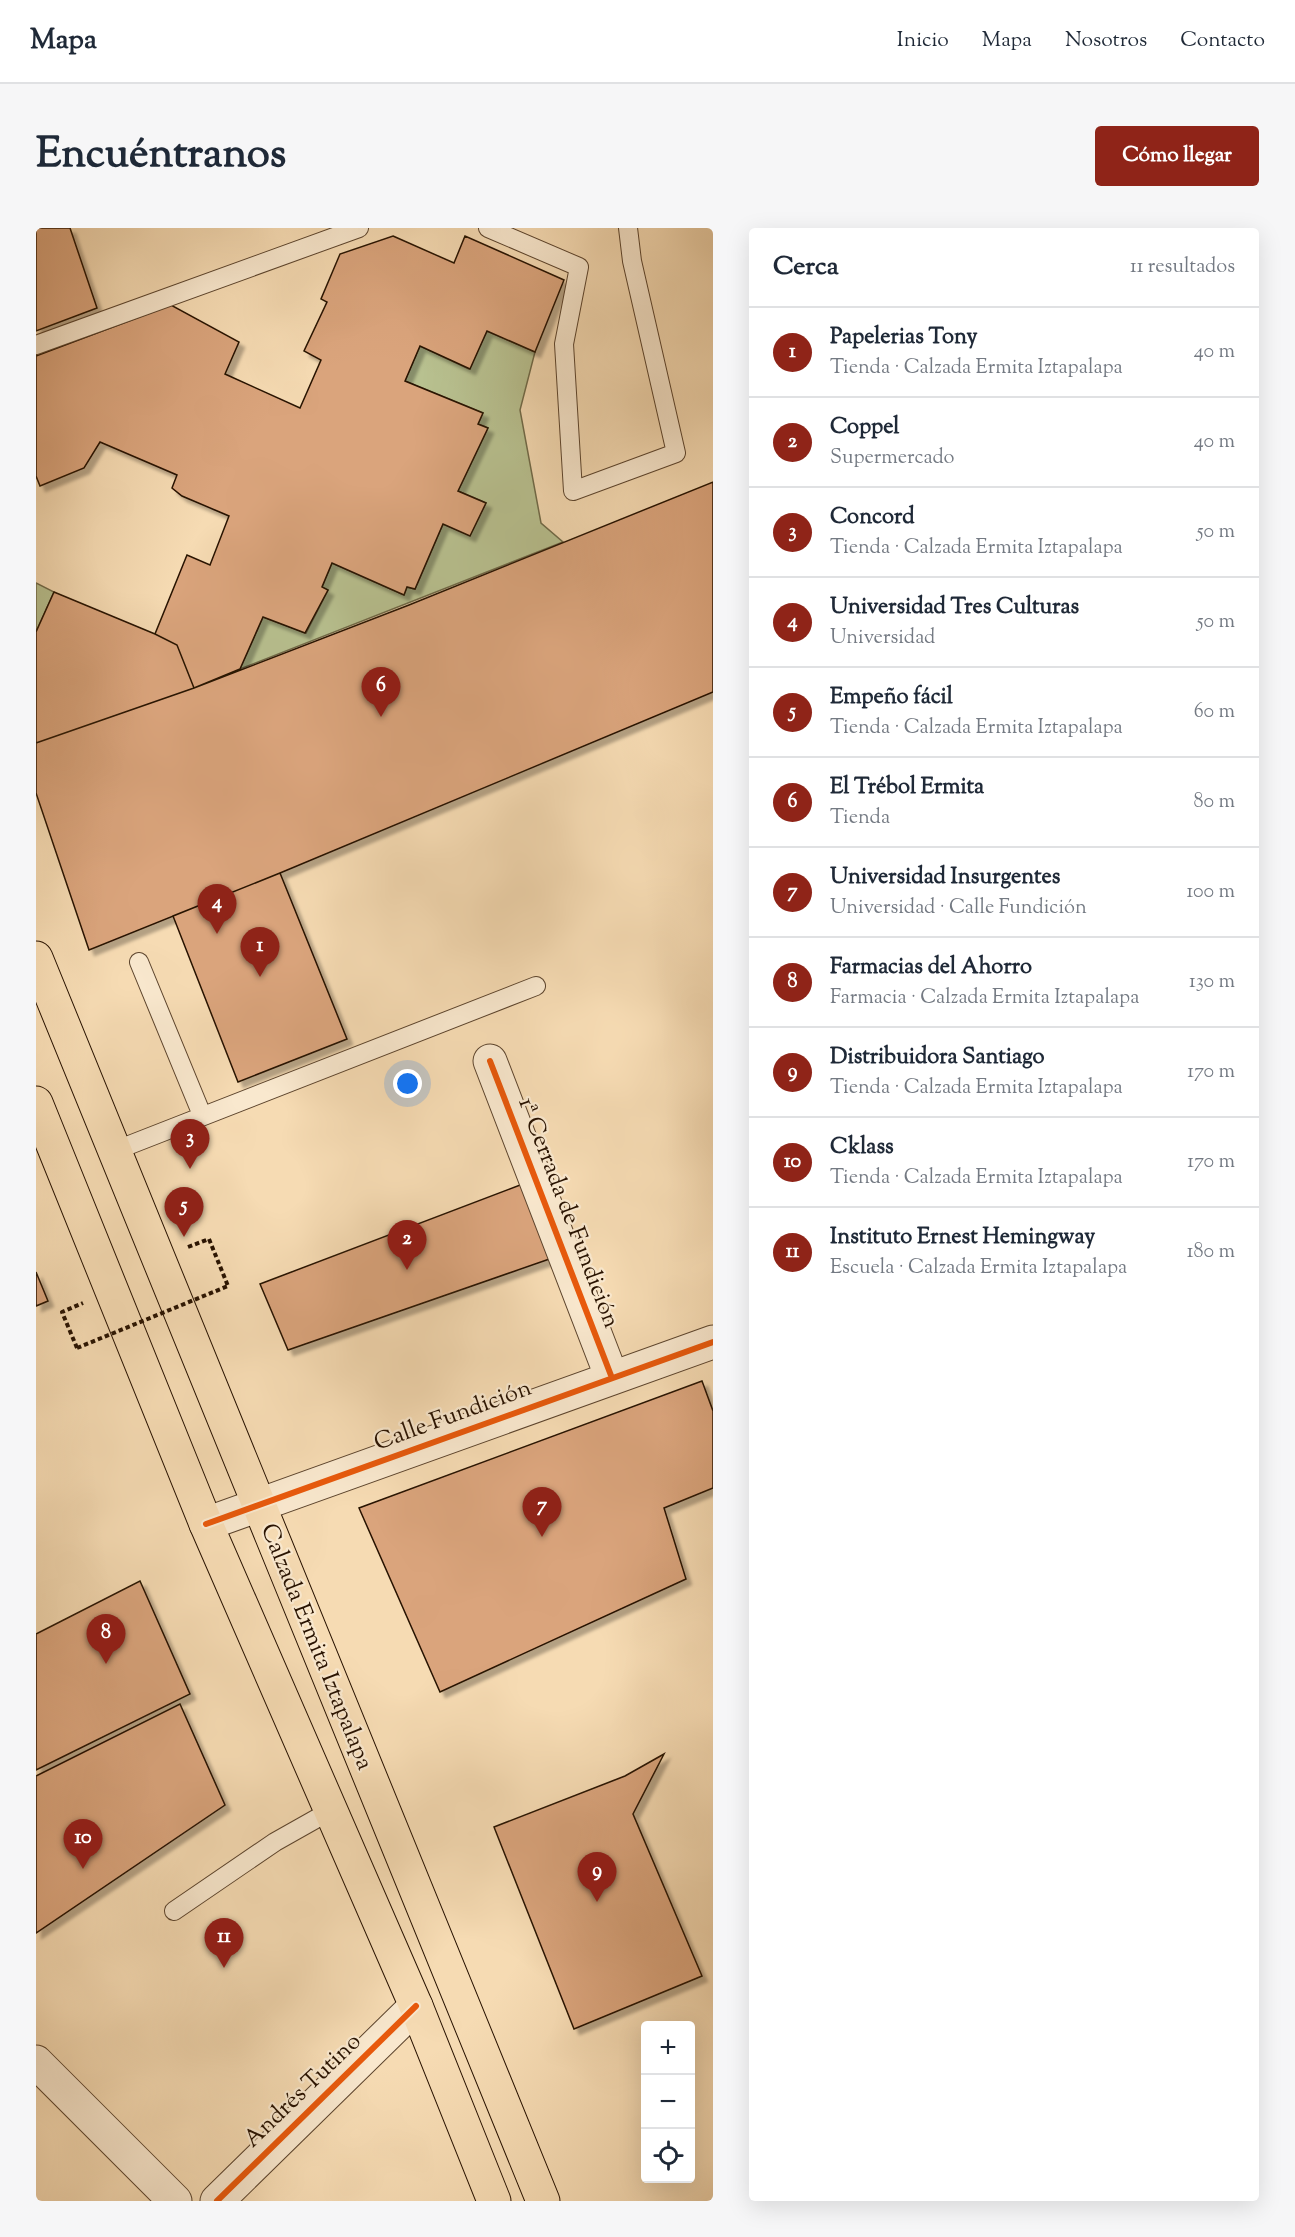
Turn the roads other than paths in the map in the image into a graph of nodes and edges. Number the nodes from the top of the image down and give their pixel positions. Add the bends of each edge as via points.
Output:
1 (358, 228) edge
2 (488, 228) edge
3 (628, 228) edge
4 (36, 345) edge
5 (36, 958) edge
6 (139, 962) dead end
7 (536, 987) dead end
8 (490, 1061) dead end
9 (36, 1103) edge
10 (202, 1115) junction
11 (114, 1151) junction
12 (713, 1342) edge
13 (612, 1378) junction
14 (258, 1505) junction
15 (206, 1524) junction
16 (330, 1810) junction
17 (174, 1911) dead end
18 (416, 2006) junction
19 (36, 2062) edge
20 (175, 2201) edge
21 (217, 2201) edge
22 (494, 2201) edge
23 (543, 2201) edge

1 - 4 lane
2 - 3 lane via 579,267 564,344 573,491 676,453
5 - 11 main road, Calzada Ermita Iztapalapa
6 - 10 lane
7 - 10 lane
8 - 13 street, 1ª Cerrada de Fundición
9 - 15 main road, Calzada Ermita Iztapalapa
10 - 11 lane
11 - 14 main road, Calzada Ermita Iztapalapa
12 - 13 street, Calle Fundición
13 - 14 street, Calle Fundición
14 - 15 street, Calle Fundición
14 - 23 main road, Calzada Ermita Iztapalapa
15 - 16 main road, Calzada Ermita Iztapalapa
16 - 17 lane via 275,1842
16 - 18 main road, Calzada Ermita Iztapalapa
18 - 21 street, Andrés Tutino
18 - 22 main road, Calzada Ermita Iztapalapa
19 - 20 street

